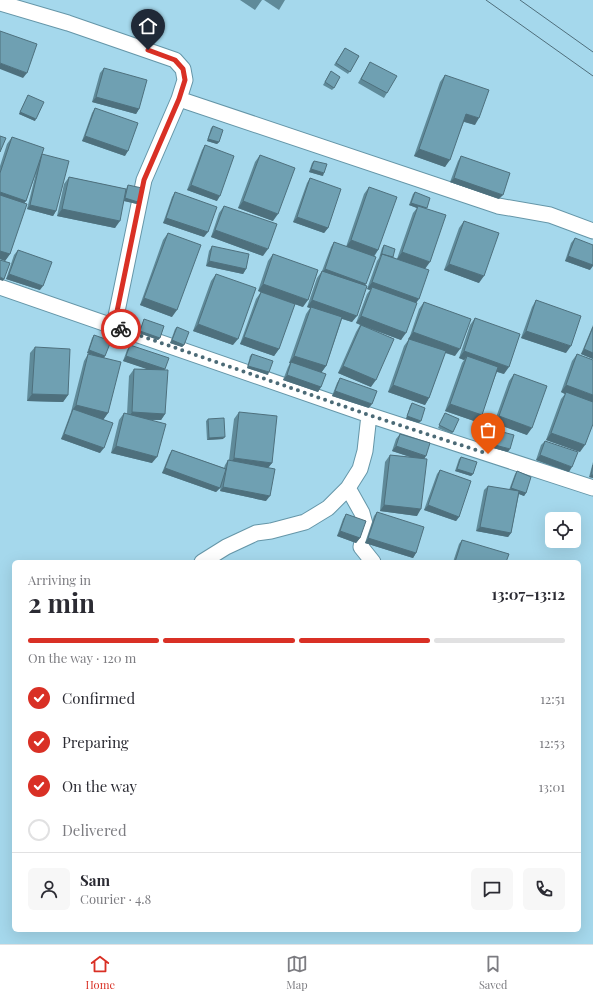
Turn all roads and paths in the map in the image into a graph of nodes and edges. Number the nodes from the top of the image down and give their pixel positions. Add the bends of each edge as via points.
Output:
1 (0, 3) edge
2 (179, 99) junction
3 (593, 231) edge
4 (0, 287) edge
5 (114, 326) junction
6 (369, 415) junction
7 (348, 488) junction
8 (593, 488) edge
9 (205, 560) edge
10 (371, 560) edge

1 - 2 street via 68,23 175,60 183,69 185,80
2 - 3 street via 498,206 550,215
2 - 5 street via 144,180
4 - 5 street
5 - 6 street
6 - 7 street via 364,457
6 - 8 street
7 - 9 street via 328,508 305,522 256,533
7 - 10 street via 365,524 361,547

